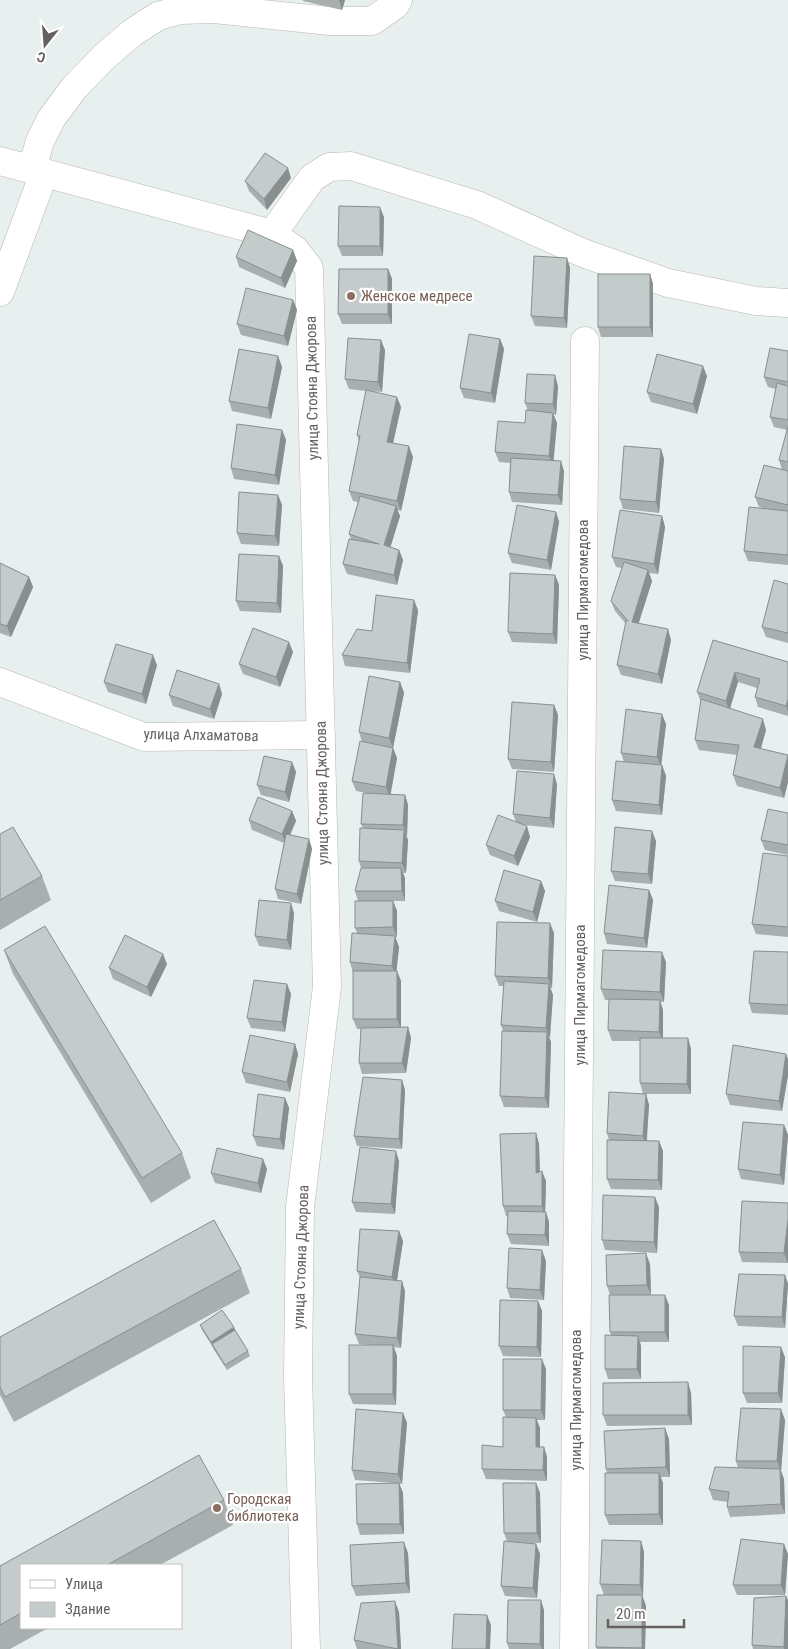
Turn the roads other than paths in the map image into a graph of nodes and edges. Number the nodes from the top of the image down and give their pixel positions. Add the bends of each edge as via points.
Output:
1 (398, 0) edge
2 (0, 161) edge
3 (38, 171) junction
4 (272, 234) junction
5 (0, 292) edge
6 (788, 303) edge
7 (585, 341) dead end
8 (0, 682) edge
9 (321, 736) junction
10 (306, 1649) edge
11 (574, 1649) edge

1 - 3 street via 372,21 214,9 180,10 158,16 125,39 74,88 51,119 40,141
2 - 3 street, улица Стояна Джорова
3 - 4 street, улица Стояна Джорова
3 - 5 street
4 - 6 street via 312,178 329,167 351,166 477,205 582,253 668,283 756,301
4 - 9 street, улица Стояна Джорова via 295,250 309,268
7 - 11 street, улица Пирмагомедова
8 - 9 street, улица Алхаматова via 144,737
9 - 10 street, улица Стояна Джорова via 327,987 300,1208 298,1377

